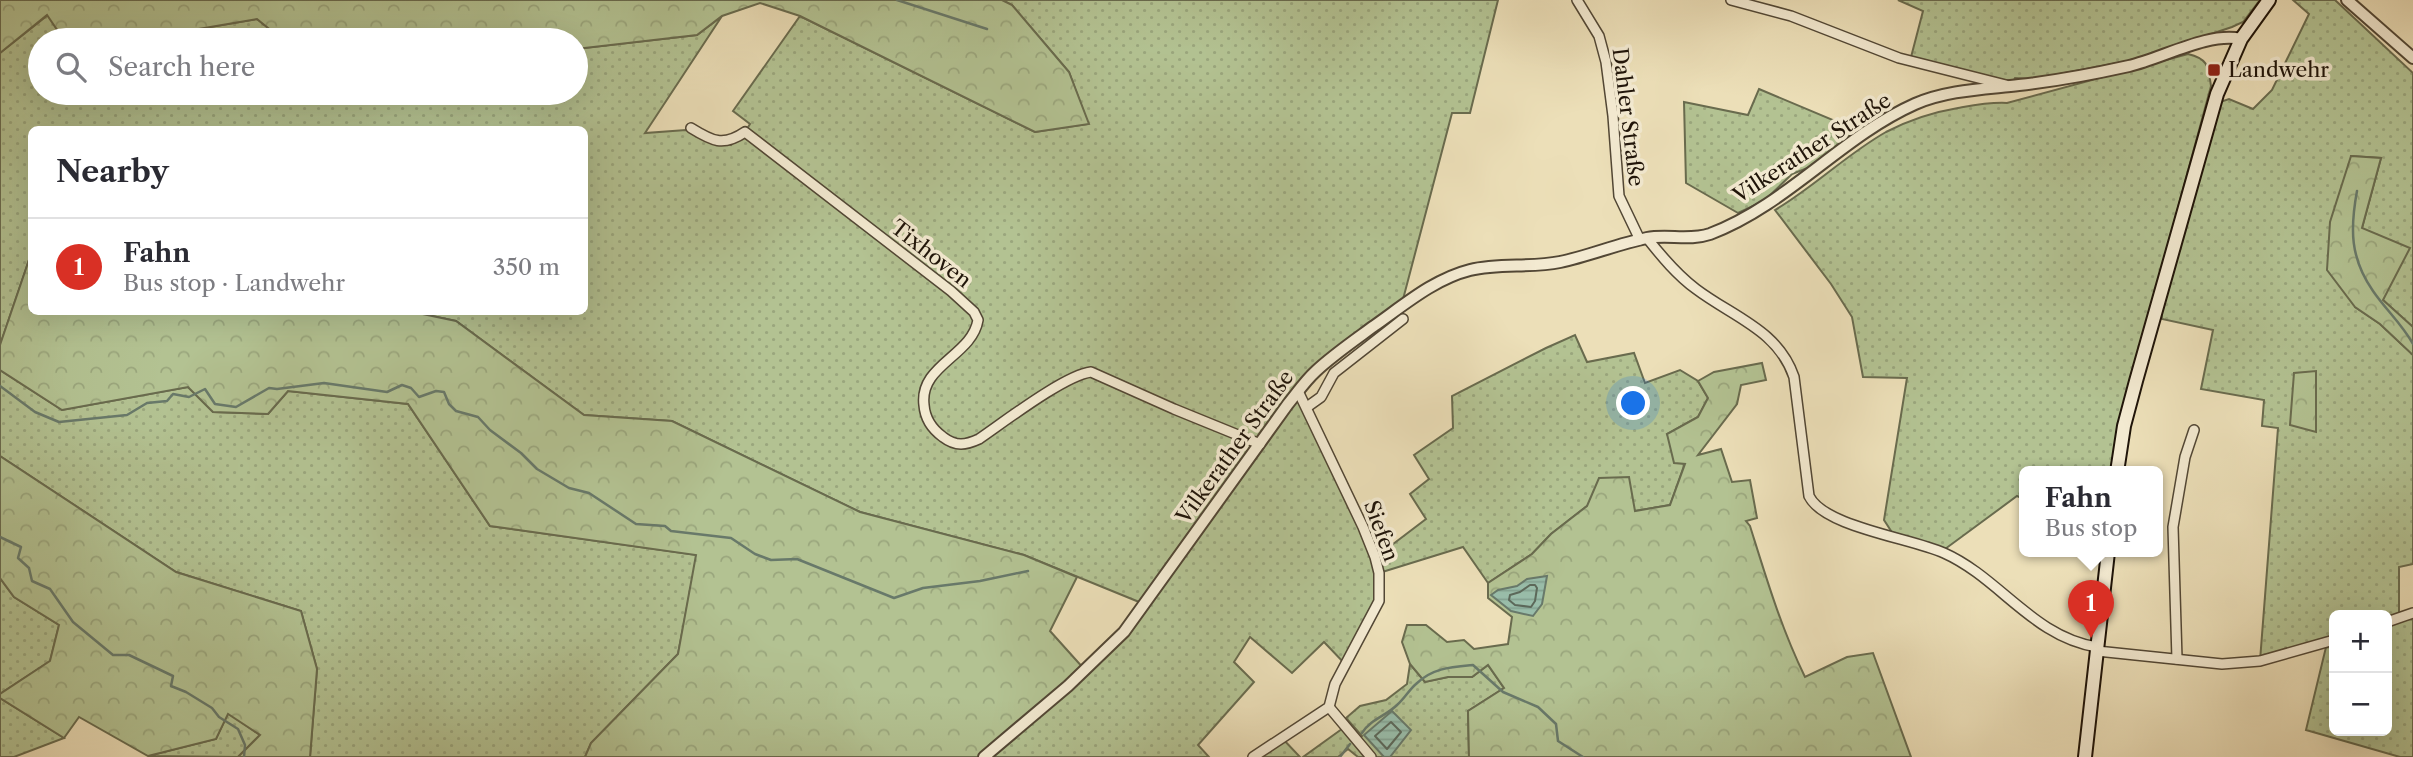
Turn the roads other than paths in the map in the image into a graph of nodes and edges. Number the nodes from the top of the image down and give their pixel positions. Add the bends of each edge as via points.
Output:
1 (1577, 0) edge
2 (1731, 0) edge
3 (2269, 0) edge
4 (2347, 0) edge
5 (2241, 38) junction
6 (2413, 58) edge
7 (2011, 86) junction
8 (691, 128) dead end
9 (1643, 239) junction
10 (1402, 325) dead end
11 (1298, 391) junction
12 (1307, 407) junction
13 (2194, 430) dead end
14 (1260, 444) junction
15 (2118, 466) edge
16 (2107, 557) edge
17 (2413, 613) edge
18 (2392, 620) edge
19 (2329, 641) edge
20 (2097, 649) junction
21 (2177, 659) junction
22 (1329, 707) junction
23 (984, 757) edge
24 (1252, 757) edge
25 (1371, 757) edge
26 (2085, 757) edge

1 - 9 street, Dahler Straße via 1599,36 1606,62 1619,196
2 - 7 street via 1791,16 1899,58
3 - 5 main road
4 - 6 street
5 - 7 street, Vilkerather Straße via 2229,36 2133,65
5 - 15 main road via 2203,139 2124,426
7 - 9 street, Vilkerather Straße via 1918,103 1864,133 1746,217 1703,236
8 - 14 street, Tixhoven via 712,141 731,140 746,132 974,312 978,320 973,334 927,383 923,402 928,421 955,444 979,439 1065,382 1091,372
9 - 11 street, Vilkerather Straße via 1560,262 1484,267 1444,280 1324,364
9 - 20 street, Dahler Straße via 1694,288 1759,330 1789,362 1809,496 1820,510 1948,555 2044,627
10 - 12 street via 1334,373 1321,397
11 - 12 street, Siefen
11 - 14 street, Vilkerather Straße
12 - 22 street, Siefen via 1367,534 1379,573 1379,601 1335,684
13 - 21 street via 2174,527
14 - 23 street, Vilkerather Straße via 1124,632
16 - 20 main road
17 - 18 street
19 - 21 street, Dahler Straße via 2260,661 2222,664
20 - 21 street, Dahler Straße
20 - 26 main road
22 - 24 street
22 - 25 street

